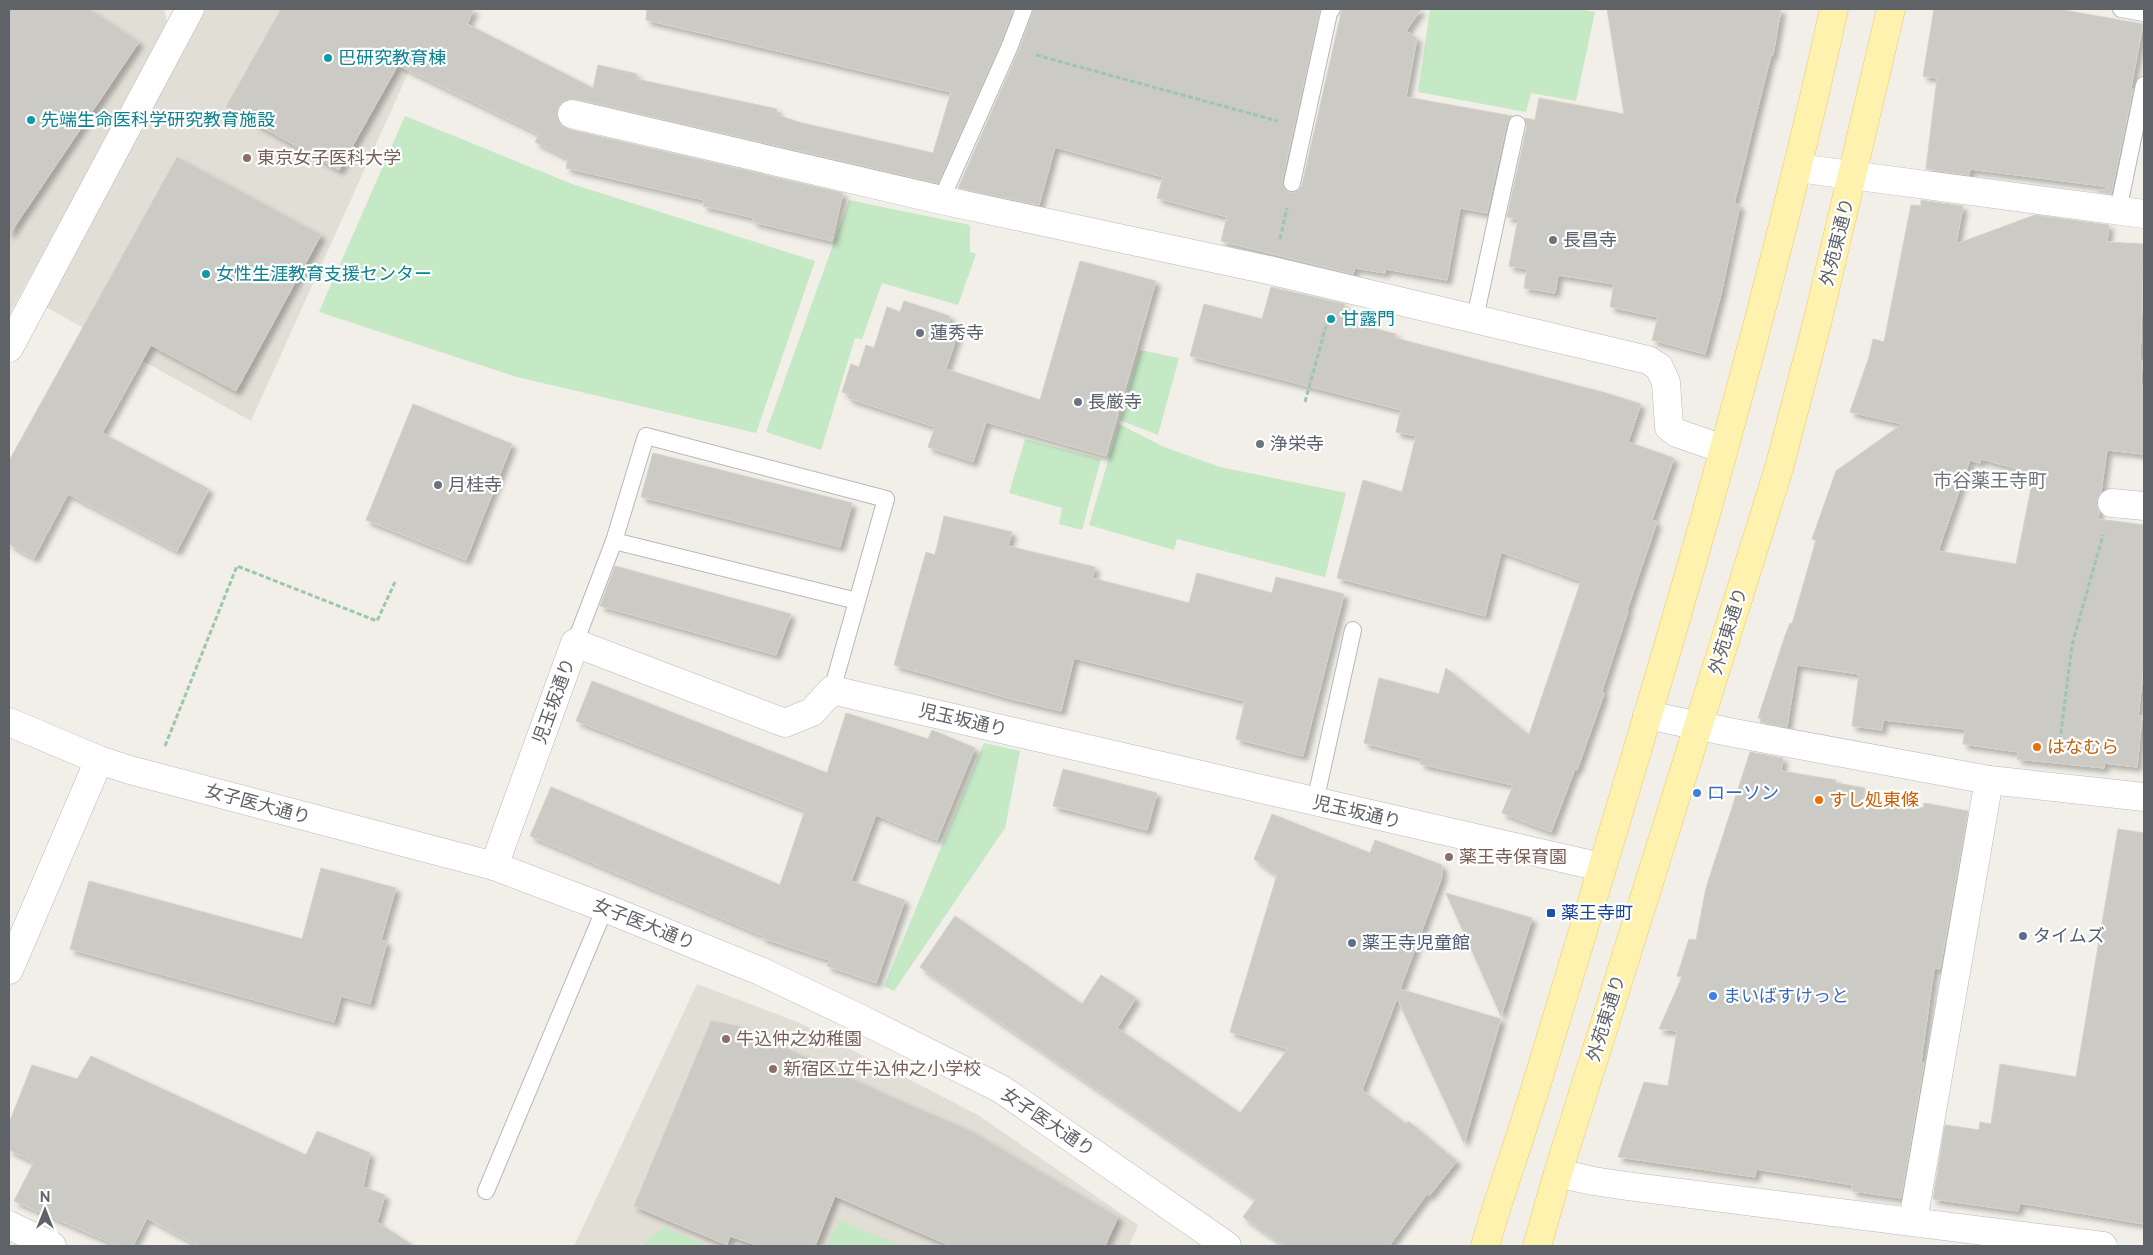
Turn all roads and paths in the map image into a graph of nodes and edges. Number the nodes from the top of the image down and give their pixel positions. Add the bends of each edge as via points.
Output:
1 (190, 9) edge
2 (1024, 9) edge
3 (1332, 9) edge
4 (1834, 9) edge
5 (1891, 9) edge
6 (2121, 9) edge
7 (2144, 13) edge
8 (1009, 48) junction
9 (2144, 86) edge
10 (572, 114) dead end
11 (1517, 124) dead end
12 (1303, 127) junction
13 (1798, 168) junction
14 (1853, 176) junction
15 (1292, 183) joint
16 (941, 200) junction
17 (2131, 212) edge
18 (1273, 271) junction
19 (1475, 318) junction
20 (1326, 326) dead end
21 (9, 348) edge
22 (1306, 402) dead end
23 (1724, 449) junction
24 (2112, 503) joint
25 (2144, 506) edge
26 (614, 542) junction
27 (395, 582) dead end
28 (857, 601) junction
29 (1353, 630) dead end
30 (575, 643) junction
31 (832, 690) junction
32 (1647, 715) junction
33 (9, 722) edge
34 (1698, 726) junction
35 (161, 755) dead end
36 (99, 760) junction
37 (1989, 780) junction
38 (2054, 788) junction
39 (2144, 794) edge
40 (1315, 802) junction
41 (494, 866) junction
42 (1601, 867) junction
43 (605, 908) junction
44 (9, 970) edge
45 (1558, 1173) junction
46 (486, 1191) dead end
47 (1913, 1221) junction
48 (9, 1226) edge
49 (52, 1246) edge
50 (1227, 1246) edge
51 (1484, 1246) edge
52 (1537, 1246) edge
53 (2103, 1246) edge

1 - 21 street
2 - 8 lane
3 - 12 lane
4 - 13 main road
5 - 14 main road, 外苑東通り
6 - 7 lane
8 - 12 path
8 - 16 lane
9 - 17 lane
10 - 16 street
11 - 19 lane
12 - 15 lane
13 - 14 street
13 - 23 main road
14 - 17 street
14 - 34 main road, 外苑東通り via 1779,468
15 - 18 path
16 - 18 street
18 - 19 street
19 - 23 street via 1648,360 1660,367 1666,382 1669,427 1677,433
20 - 22 path
23 - 32 main road
24 - 25 street
24 - 38 path via 2072,645
26 - 28 lane
26 - 28 lane via 646,436 886,499
26 - 30 lane
27 - 35 path via 377,621 237,566
28 - 31 lane
29 - 40 lane
30 - 31 street, 児玉坂通り via 785,723 812,712
30 - 41 street, 児玉坂通り
31 - 40 street, 児玉坂通り
32 - 34 street
32 - 42 main road
33 - 36 street, 女子医大通り
34 - 37 street
34 - 45 main road, 外苑東通り
36 - 41 street, 女子医大通り
36 - 44 street
37 - 38 street
37 - 47 street
38 - 39 street
40 - 42 street, 児玉坂通り
41 - 43 street, 女子医大通り
42 - 51 main road via 1531,1103
43 - 46 lane
43 - 50 street, 女子医大通り via 760,971 1001,1089
45 - 47 street via 1628,1186
45 - 52 main road, 外苑東通り
47 - 53 street
48 - 49 street

